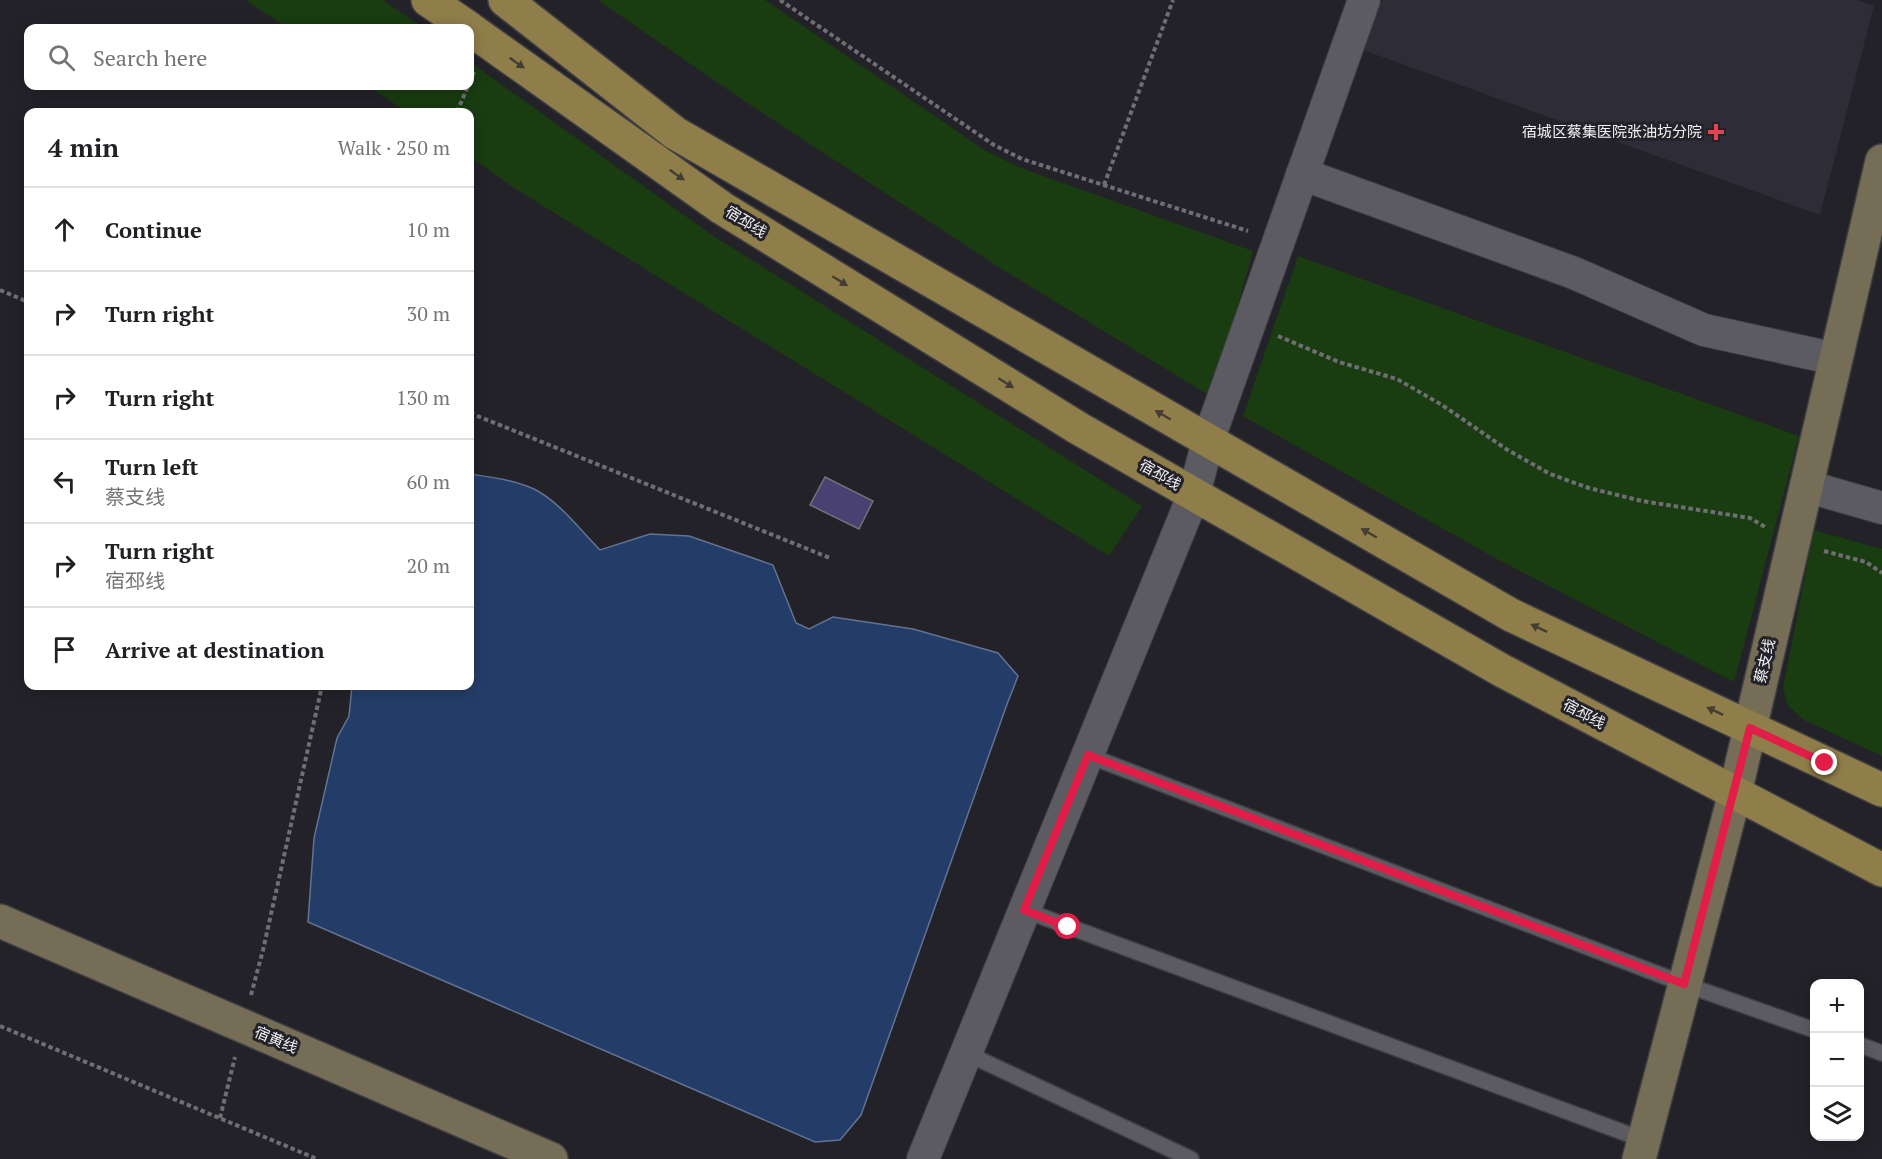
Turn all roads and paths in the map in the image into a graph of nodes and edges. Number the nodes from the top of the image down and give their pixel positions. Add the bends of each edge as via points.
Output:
1 (428, 0) edge
2 (505, 0) edge
3 (780, 0) edge
4 (1173, 0) edge
5 (1364, 0) edge
6 (462, 24) edge
7 (474, 33) edge
8 (466, 90) edge
9 (458, 108) edge
10 (1882, 160) edge
11 (1302, 174) junction
12 (1104, 185) junction
13 (1279, 241) junction
14 (0, 290) edge
15 (24, 301) edge
16 (1250, 324) junction
17 (1836, 359) junction
18 (474, 415) edge
19 (1208, 441) junction
20 (1806, 486) junction
21 (1194, 494) junction
22 (1882, 508) edge
23 (1793, 544) junction
24 (830, 558) dead end
25 (1882, 573) edge
26 (321, 690) edge
27 (1750, 728) junction
28 (1088, 755) junction
29 (1882, 790) edge
30 (1735, 793) junction
31 (1882, 870) edge
32 (1024, 910) junction
33 (0, 921) edge
34 (1684, 984) junction
35 (242, 1025) junction
36 (0, 1026) edge
37 (1810, 1028) edge
38 (1864, 1046) edge
39 (966, 1053) junction
40 (1882, 1053) edge
41 (220, 1118) junction
42 (1641, 1149) edge
43 (317, 1159) edge
44 (551, 1159) edge
45 (923, 1159) edge
46 (1191, 1159) edge

1 - 6 main road, 宿邳线
19 -> 2 main road via 675,133
3 - 12 path via 994,145 1022,159
4 - 12 path
5 - 11 street
7 -> 21 main road, 宿邳线 via 722,208 1078,428
8 - 9 path
10 - 17 street, 蔡支线
11 - 13 street
11 - 17 street via 1574,273 1704,330
12 - 13 path
13 - 16 street
14 - 15 path
16 - 19 street
16 - 23 path via 1339,362 1397,379 1550,474 1642,501 1750,518
17 - 20 street, 蔡支线
18 - 24 path
19 - 21 street
27 -> 19 main road via 1511,615
20 - 22 street
20 - 23 street, 蔡支线
21 - 28 street
21 - 30 main road, 宿邳线 via 1501,670
23 - 25 path via 1866,562
23 - 27 street, 蔡支线
26 - 35 path via 263,950
27 - 29 main road
27 - 30 street, 蔡支线
28 - 32 street
28 - 34 lane
30 - 31 main road, 宿邳线
30 - 34 street, 蔡支线
32 - 39 street
32 - 42 lane
33 - 35 street, 宿黄线
34 - 37 lane
34 - 42 street, 蔡支线
35 - 41 path
35 - 44 street, 宿黄线
36 - 41 path
38 - 40 lane
39 - 45 street
39 - 46 lane
41 - 43 path

